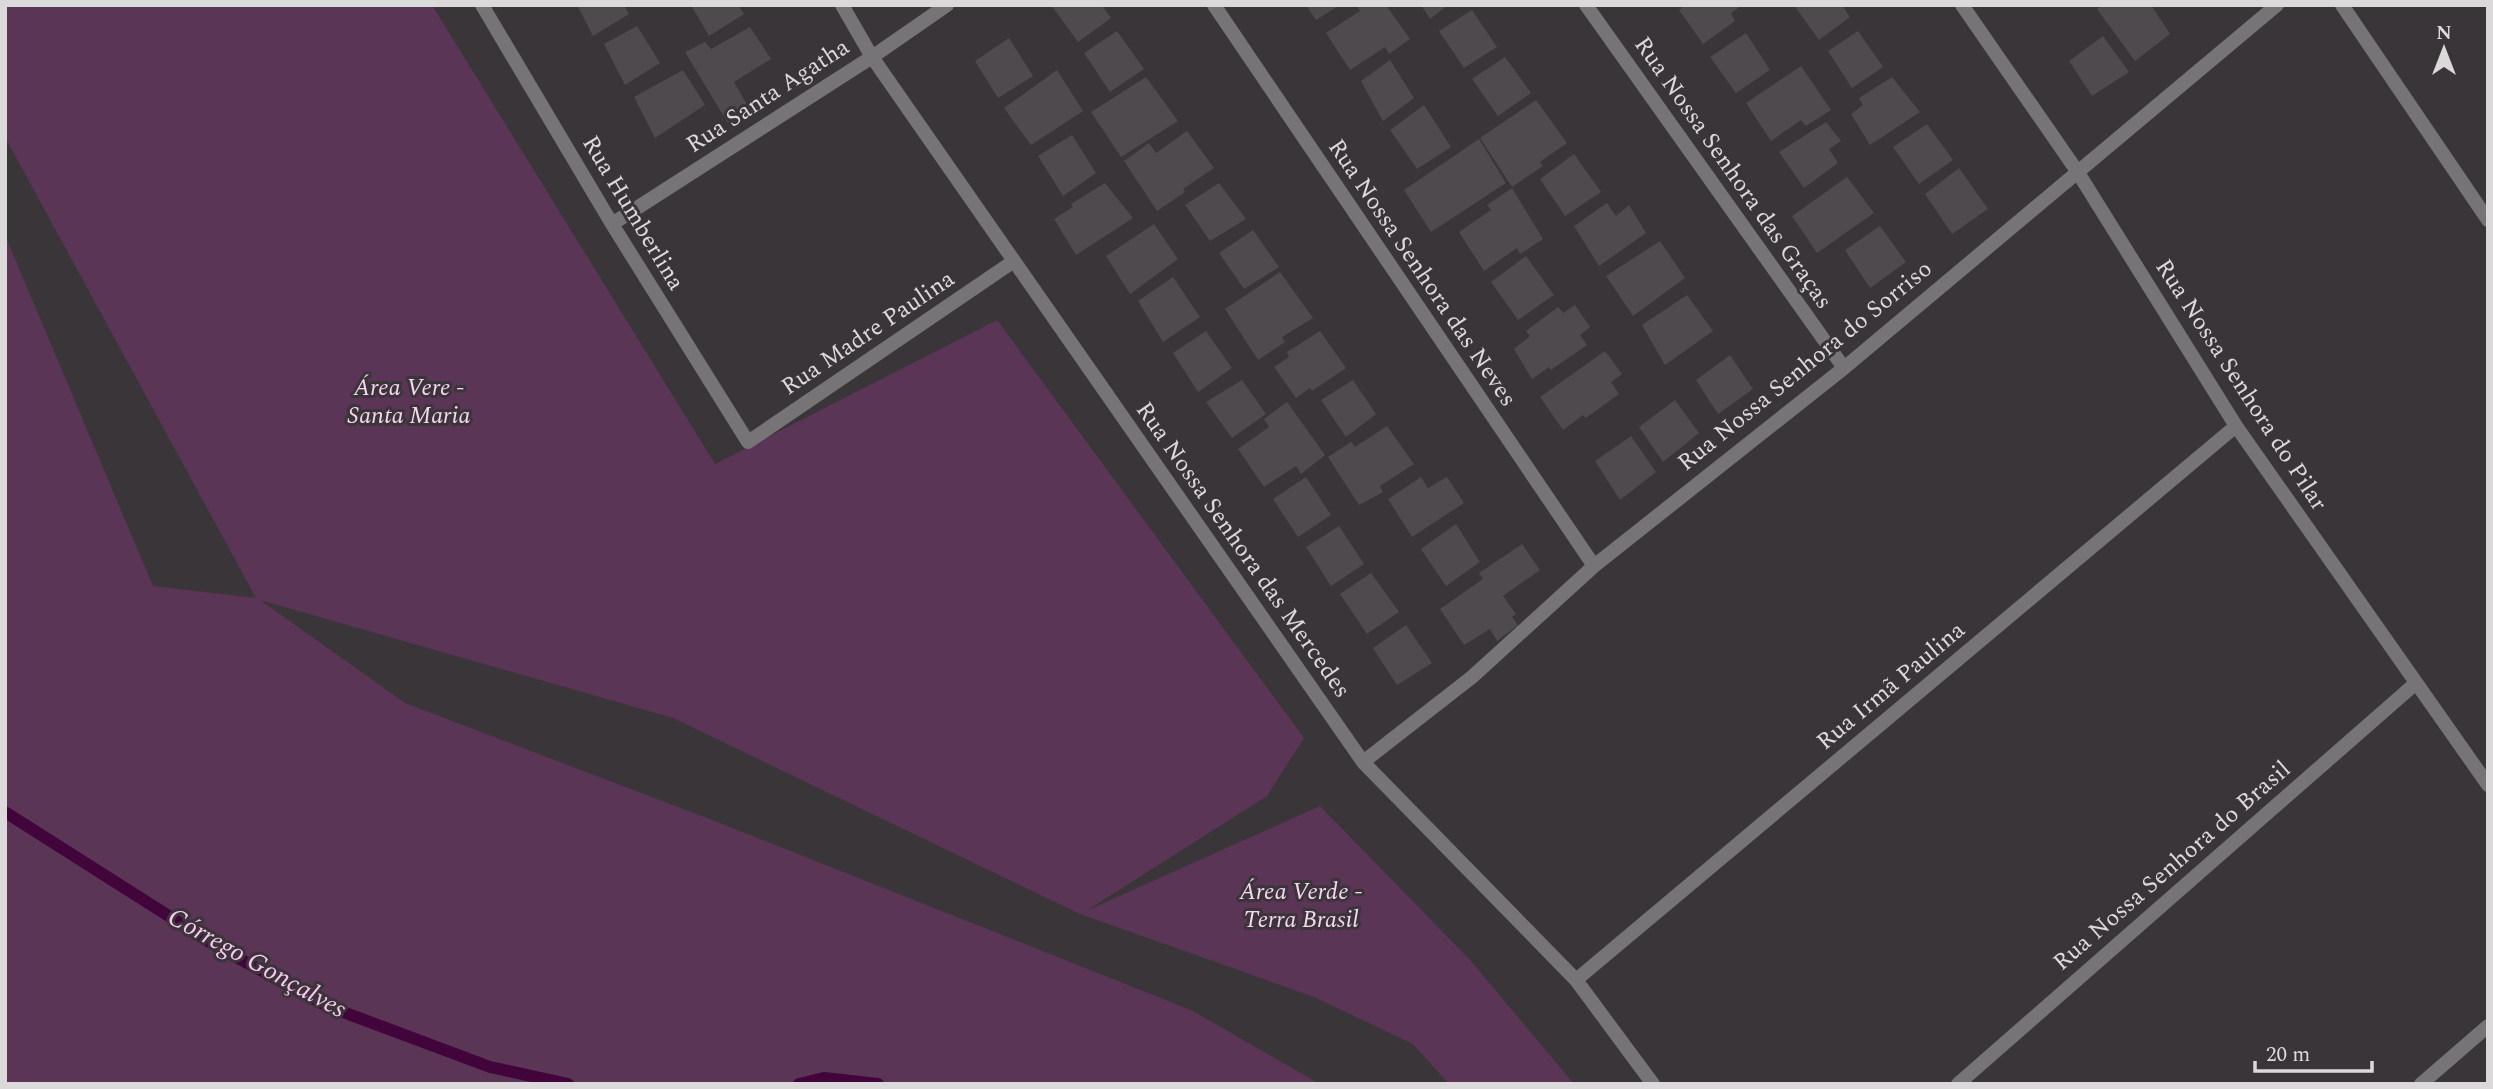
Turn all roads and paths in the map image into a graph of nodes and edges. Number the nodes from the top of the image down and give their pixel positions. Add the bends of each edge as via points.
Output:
1 (482, 5) edge
2 (842, 5) edge
3 (947, 5) edge
4 (1214, 5) edge
5 (1586, 5) edge
6 (1962, 5) edge
7 (2277, 5) edge
8 (2342, 5) edge
9 (872, 57) junction
10 (2077, 171) junction
11 (2488, 220) edge
12 (612, 224) junction
13 (1014, 261) junction
14 (1844, 368) junction
15 (2236, 426) junction
16 (748, 442) joint
17 (1594, 566) junction
18 (2416, 683) junction
19 (1363, 762) junction
20 (2488, 785) edge
21 (1576, 980) junction
22 (2488, 1026) edge
23 (1653, 1084) edge
24 (1958, 1084) edge
25 (2421, 1084) edge

1 - 12 street, Rua Humberlina
2 - 9 street, Rua Nossa Senhora das Mercedes
3 - 9 street, Rua Santa Agatha
4 - 17 street, Rua Nossa Senhora das Neves
5 - 14 street, Rua Nossa Senhora das Graças
6 - 10 street, Rua Nossa Senhora do Pilar
7 - 10 street, Rua Nossa Senhora do Sorriso
8 - 11 street
9 - 12 street, Rua Santa Agatha
9 - 13 street, Rua Nossa Senhora das Mercedes
10 - 14 street, Rua Nossa Senhora do Sorriso
10 - 15 street, Rua Nossa Senhora do Pilar
12 - 16 street, Rua Humberlina
13 - 16 street, Rua Madre Paulina
13 - 19 street, Rua Nossa Senhora das Mercedes
14 - 17 street, Rua Nossa Senhora do Sorriso
15 - 18 street, Rua Nossa Senhora do Pilar
15 - 21 street, Rua Irmã Paulina
17 - 19 street, Rua Nossa Senhora do Sorriso via 1472,677
18 - 20 street, Rua Nossa Senhora do Pilar
18 - 24 street, Rua Nossa Senhora do Brasil
19 - 21 street, Rua Nossa Senhora das Mercedes
21 - 23 street, Rua Nossa Senhora das Mercedes
22 - 25 street

